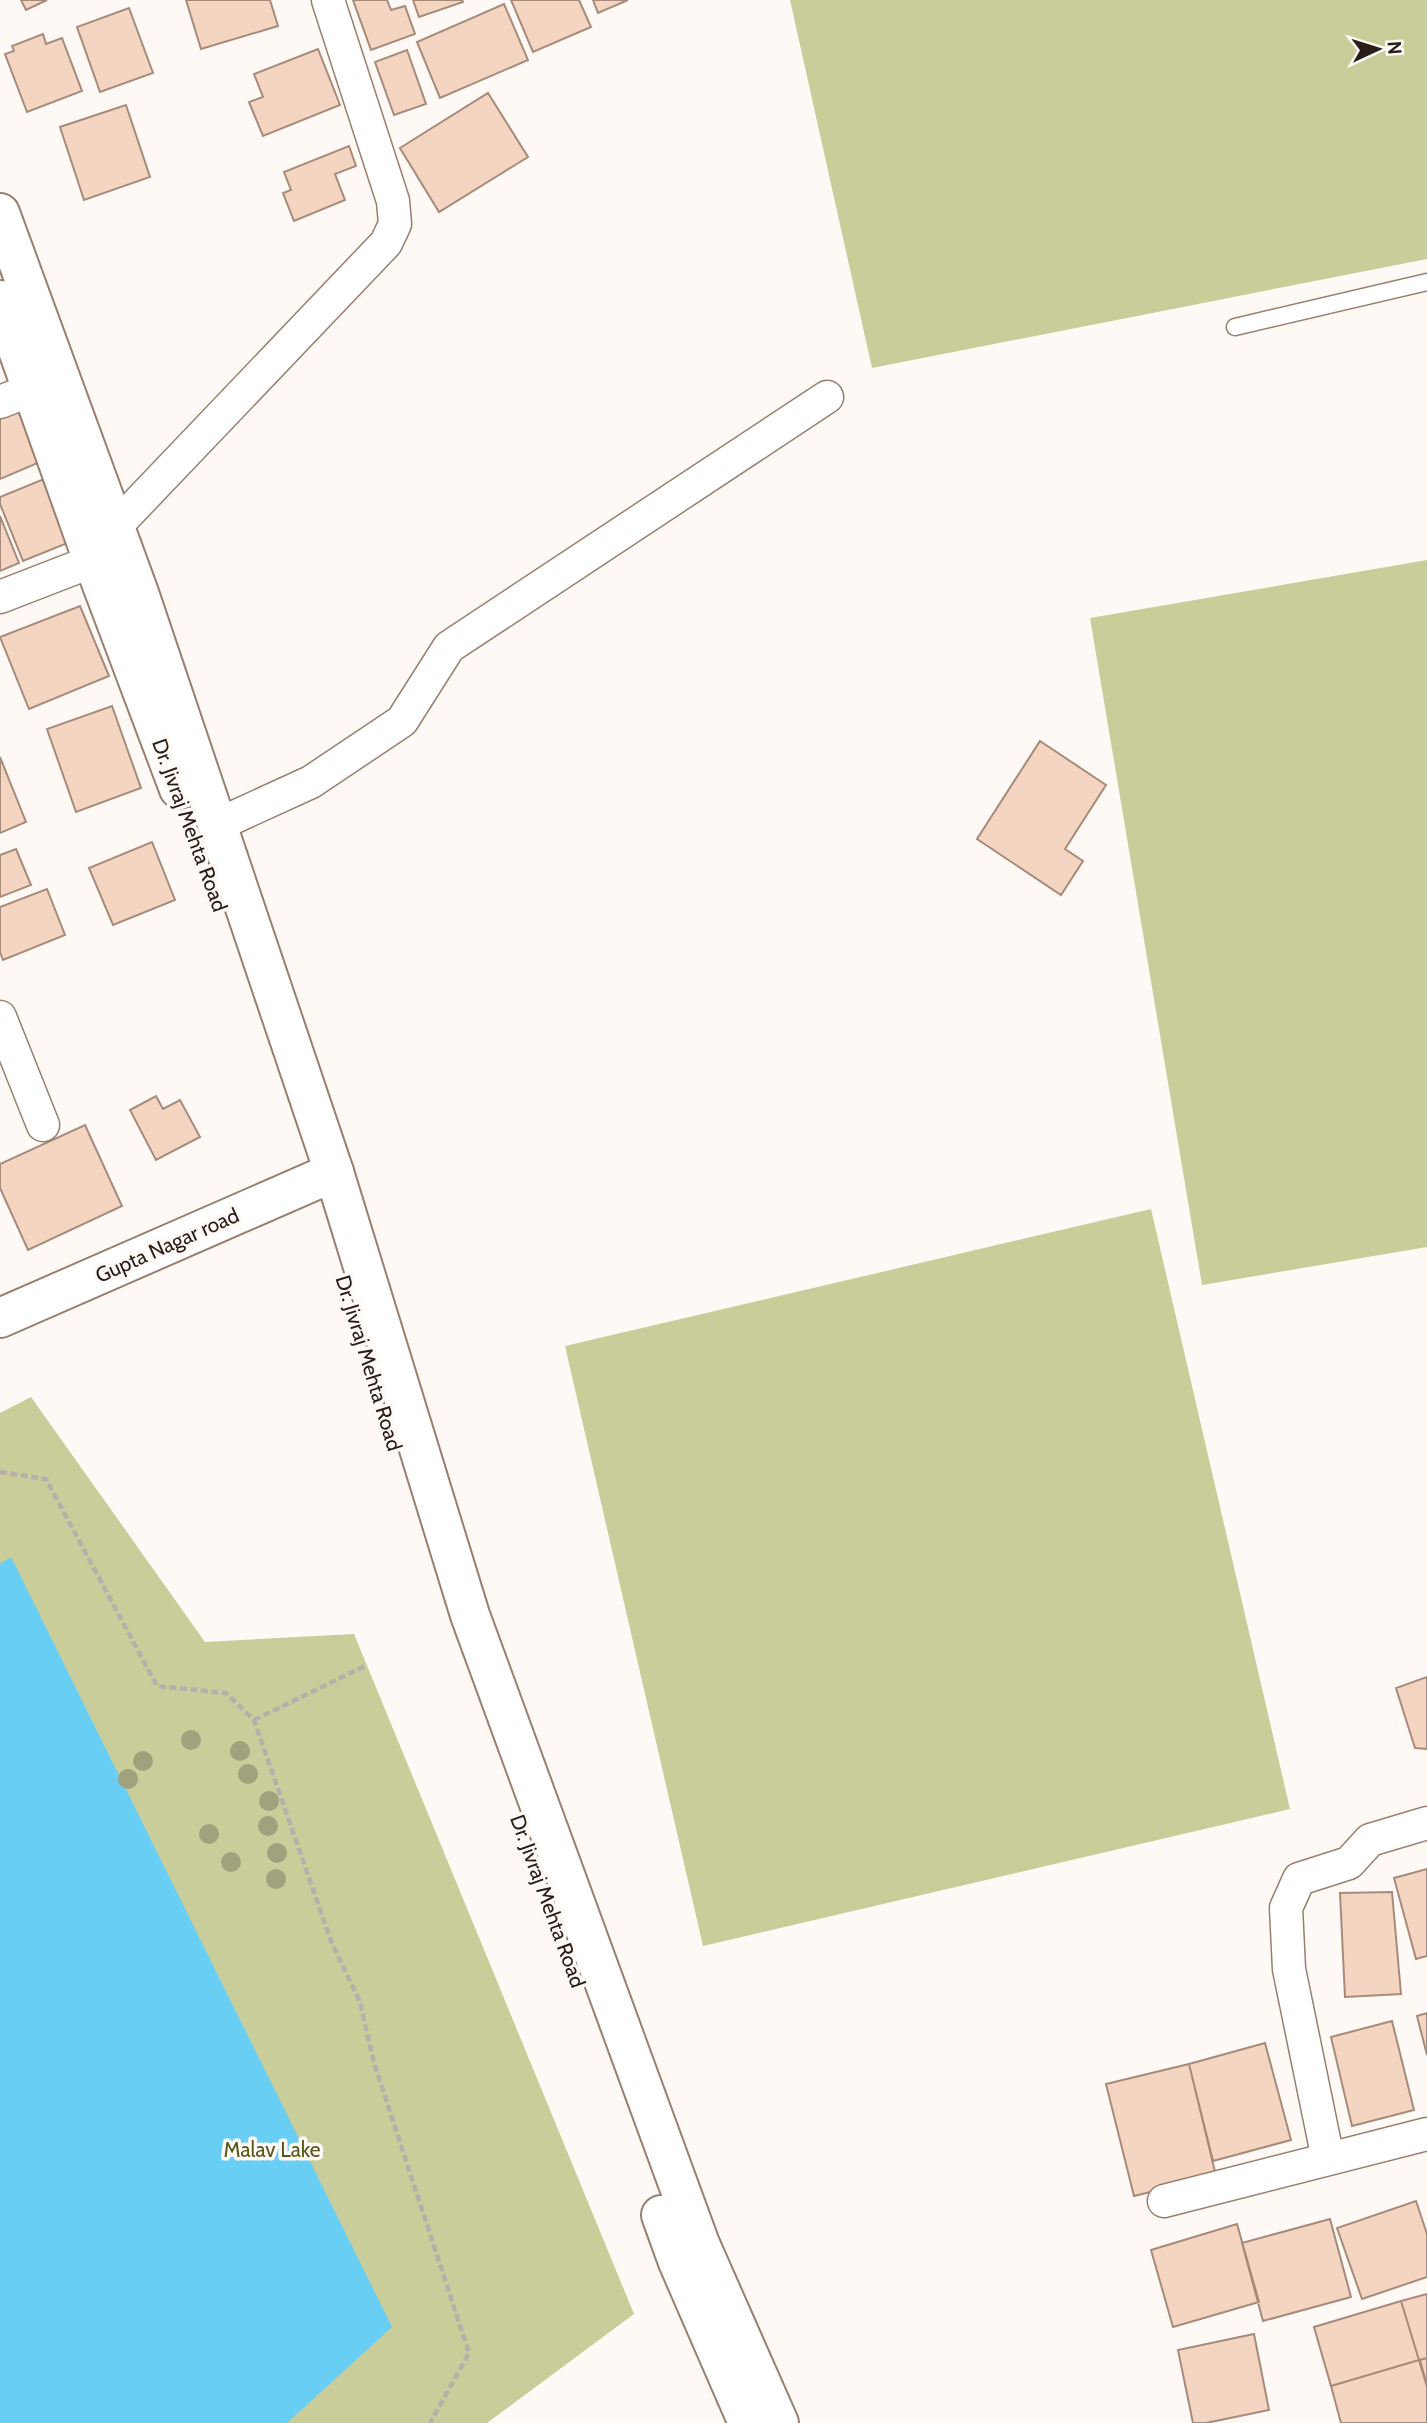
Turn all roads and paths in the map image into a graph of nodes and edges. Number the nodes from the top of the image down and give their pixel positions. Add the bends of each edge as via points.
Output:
1 (328, 0) edge
2 (0, 213) edge
3 (1427, 282) edge
4 (0, 300) edge
5 (1235, 327) dead end
6 (16, 396) edge
7 (827, 397) dead end
8 (115, 527) junction
9 (93, 561) junction
10 (0, 597) edge
11 (217, 825) junction
12 (0, 1017) edge
13 (43, 1125) dead end
14 (324, 1176) junction
15 (0, 1318) edge
16 (0, 1472) edge
17 (367, 1665) dead end
18 (254, 1720) junction
19 (1427, 1824) edge
20 (1427, 2134) edge
21 (1328, 2159) junction
22 (1164, 2201) dead end
23 (430, 2423) edge
24 (748, 2423) edge
25 (779, 2423) edge

1 - 8 street via 393,201 395,224 386,243
2 - 8 main road
3 - 5 lane
4 - 6 main road, Dr. Jivraj Mehta Road
6 - 9 main road, Dr. Jivraj Mehta Road
7 - 11 street via 449,647 402,721 311,782
8 - 11 main road
9 - 10 street
9 - 14 main road, Dr. Jivraj Mehta Road
11 - 14 main road
12 - 13 street
14 - 15 main road, Gupta Nagar road
14 - 24 main road, Dr. Jivraj Mehta Road via 450,1629 678,2262
14 - 25 main road via 470,1615 700,2245
16 - 18 path via 46,1479 157,1686 226,1693
17 - 18 path
18 - 23 path via 331,1941 360,2002 374,2063 468,2353
19 - 21 street via 1370,1840 1349,1863 1299,1879 1286,1908 1289,1969
20 - 21 street
21 - 22 street

